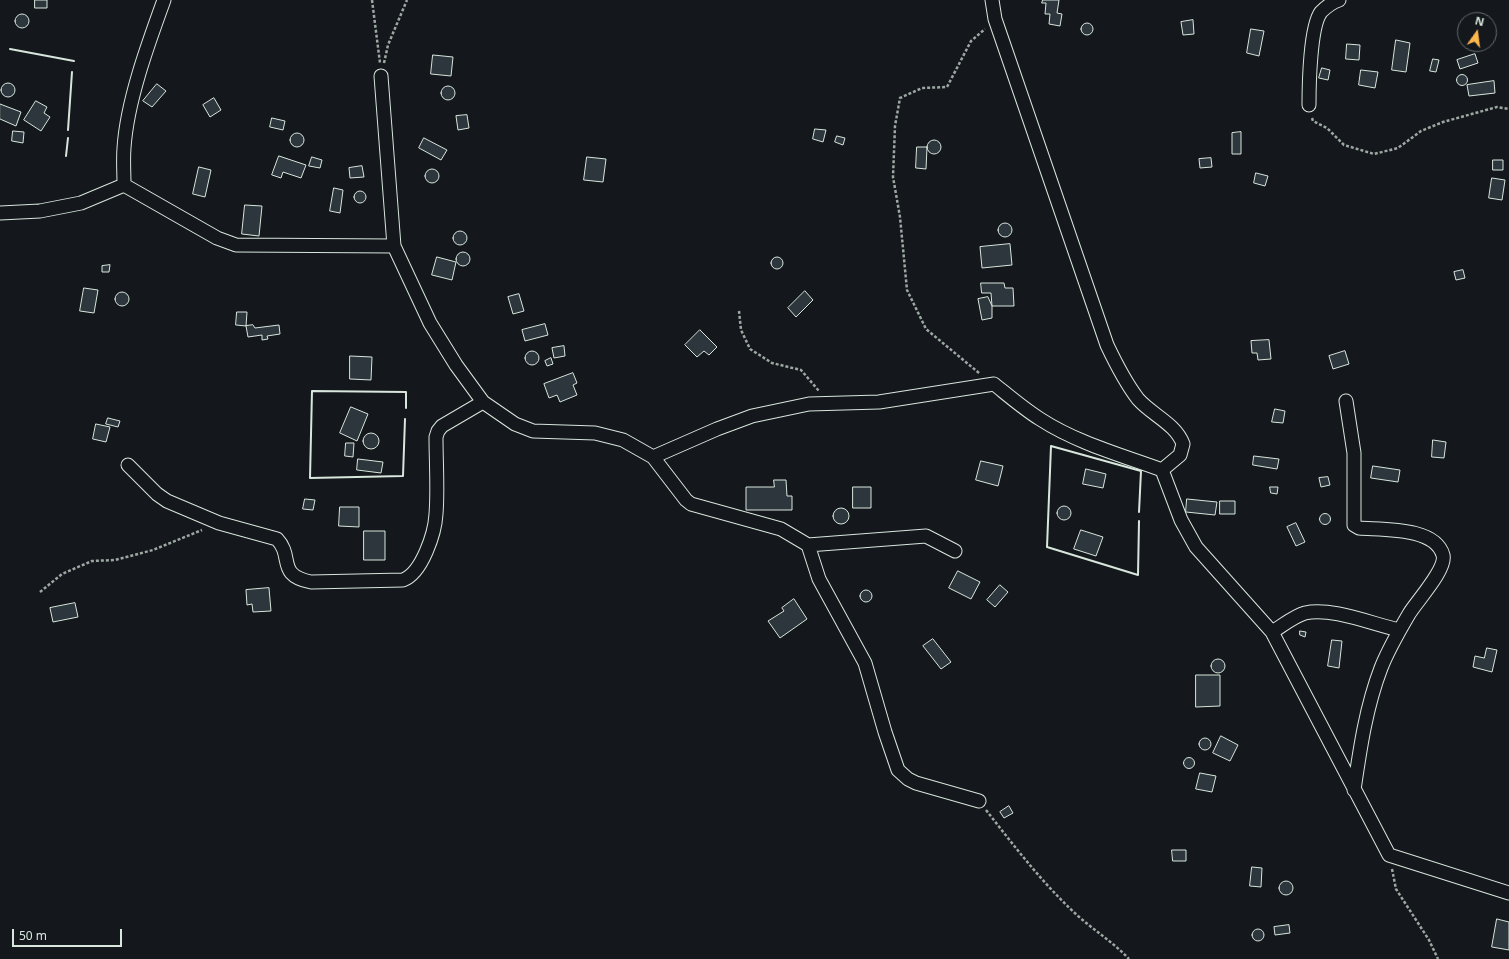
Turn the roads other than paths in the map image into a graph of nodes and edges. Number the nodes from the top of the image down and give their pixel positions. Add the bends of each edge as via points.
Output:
1 (164, 0) edge
2 (992, 0) edge
3 (1339, 0) edge
4 (381, 76) road end
5 (1309, 105) road end
6 (124, 185) junction
7 (0, 213) edge
8 (394, 246) junction
9 (1346, 401) dead end
10 (483, 402) junction
11 (653, 457) junction
12 (128, 465) dead end
13 (1162, 470) junction
14 (808, 545) junction
15 (955, 551) dead end
16 (1399, 630) junction
17 (1272, 632) junction
18 (1354, 790) junction
19 (979, 801) road end
20 (1509, 893) edge

1 - 6 street via 146,50 129,115 124,147
2 - 13 street via 995,19 1107,345 1135,394 1182,440 1180,455
3 - 5 street via 1320,13 1315,29 1309,74
4 - 8 street
6 - 7 street via 81,202 40,211
6 - 8 street via 217,238 236,245
8 - 10 street via 430,323
9 - 16 street via 1354,453 1354,525 1359,528 1424,535 1435,541 1443,556 1443,565
10 - 11 street via 515,424 533,431 595,433 623,440
10 - 12 street via 438,430 435,524 420,565 410,578 403,580 304,581 289,571 281,543 277,539 219,523 167,501
11 - 13 street via 752,416 809,404 879,402 994,384 1040,419 1069,435
11 - 14 street via 682,498 691,504 781,529
13 - 17 street via 1181,520 1196,547
14 - 15 street via 920,536 934,539
14 - 19 street via 818,579 865,663 898,770 916,783
16 - 17 street via 1318,612 1303,614
16 - 18 street via 1381,668 1363,731
17 - 18 street
18 - 20 street via 1389,855

